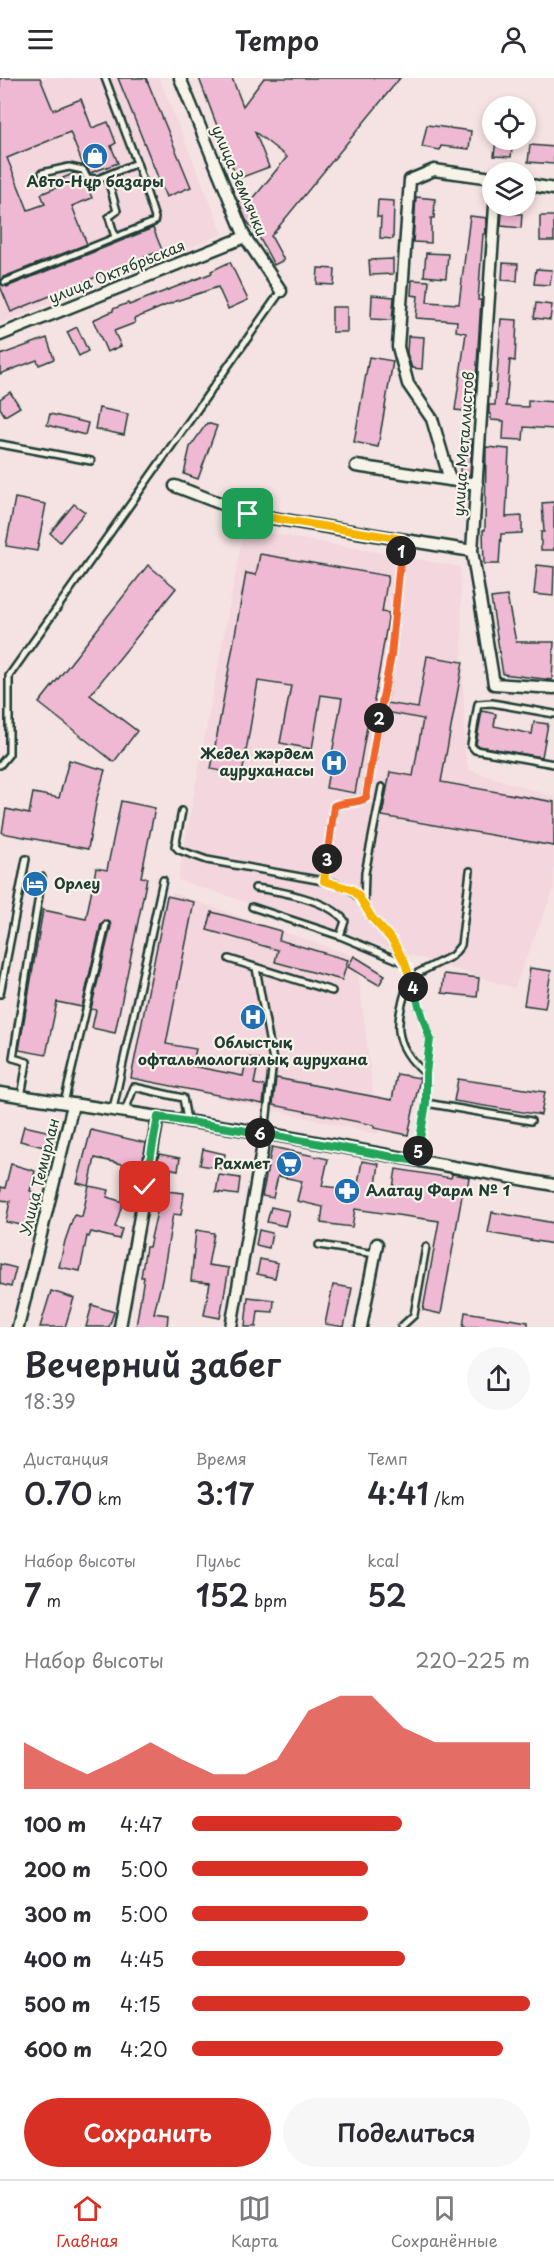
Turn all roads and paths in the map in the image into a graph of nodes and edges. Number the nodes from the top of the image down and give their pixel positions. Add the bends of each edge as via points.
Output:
1 (105, 78) edge
2 (180, 78) edge
3 (137, 163) junction
4 (42, 173) dead end
5 (107, 176) junction
6 (482, 177) edge
7 (536, 186) edge
8 (554, 189) edge
9 (494, 216) edge
10 (115, 237) junction
11 (245, 237) junction
12 (5, 282) dead end
13 (281, 291) joint
14 (0, 335) edge
15 (0, 444) edge
16 (91, 461) dead end
17 (356, 466) dead end
18 (450, 480) junction
19 (477, 483) junction
20 (175, 486) dead end
21 (402, 539) junction
22 (472, 551) junction
23 (554, 688) edge
24 (554, 714) edge
25 (554, 764) edge
26 (0, 765) edge
27 (382, 787) dead end
28 (182, 811) dead end
29 (26, 859) dead end
30 (470, 871) dead end
31 (42, 877) dead end
32 (163, 880) dead end
33 (324, 881) junction
34 (255, 888) dead end
35 (364, 905) junction
36 (252, 907) dead end
37 (106, 925) dead end
38 (340, 936) junction
39 (229, 959) dead end
40 (405, 963) junction
41 (256, 968) junction
42 (410, 976) junction
43 (332, 991) dead end
44 (0, 994) edge
45 (426, 1074) junction
46 (0, 1094) edge
47 (21, 1097) junction
48 (426, 1103) junction
49 (68, 1104) junction
50 (112, 1111) junction
51 (124, 1113) junction
52 (158, 1117) junction
53 (531, 1121) dead end
54 (187, 1122) junction
55 (264, 1133) junction
56 (416, 1161) junction
57 (554, 1185) edge
58 (319, 1245) dead end
59 (426, 1246) dead end
60 (376, 1249) joint
61 (18, 1327) edge
62 (120, 1327) edge
63 (231, 1327) edge
64 (361, 1327) edge
65 (401, 1327) edge

1 - 3 lane
2 - 11 street, улица Землячки
3 - 5 lane
3 - 10 lane via 154,222
4 - 5 lane via 69,167 83,170 87,178
5 - 10 lane via 117,211 110,217
6 - 18 street via 434,170 410,180 398,347 408,384 432,419
7 - 8 street
9 - 19 street, улица Металлистов
10 - 12 lane
11 - 13 street, улица Землячки
11 - 14 street, улица Октябрьская
13 - 26 lane via 9,676 9,754
15 - 16 lane
17 - 18 street
18 - 19 street
19 - 22 street, улица Металлистов
20 - 21 street via 248,514
21 - 22 street
21 - 33 lane via 391,656 366,795 362,800 334,806
22 - 23 street, улица Металлистов via 494,684
24 - 25 lane via 478,704 471,745 475,750
27 - 35 lane via 365,873
28 - 33 lane via 178,850 207,860
29 - 44 lane
30 - 42 lane via 461,945 452,956
31 - 47 lane via 13,1058 27,1062
32 - 50 lane
33 - 35 lane via 351,889
34 - 38 lane via 315,901 335,911 345,921
35 - 40 lane
36 - 38 lane
37 - 49 lane
38 - 40 lane
39 - 41 lane
40 - 42 lane
41 - 43 lane
41 - 55 lane via 273,1061
42 - 45 lane via 430,1039
42 - 45 lane via 401,1005 399,1032 402,1049
45 - 48 lane
46 - 47 street
47 - 49 street
48 - 53 lane
48 - 56 lane
49 - 50 street
49 - 61 street, Улица Темирлан
50 - 51 street
51 - 52 street
51 - 54 lane via 134,1087 183,1098
52 - 54 street
52 - 62 street
54 - 55 street
55 - 56 street
55 - 63 street
56 - 57 street
58 - 60 lane
59 - 65 lane via 414,1315
60 - 64 street

